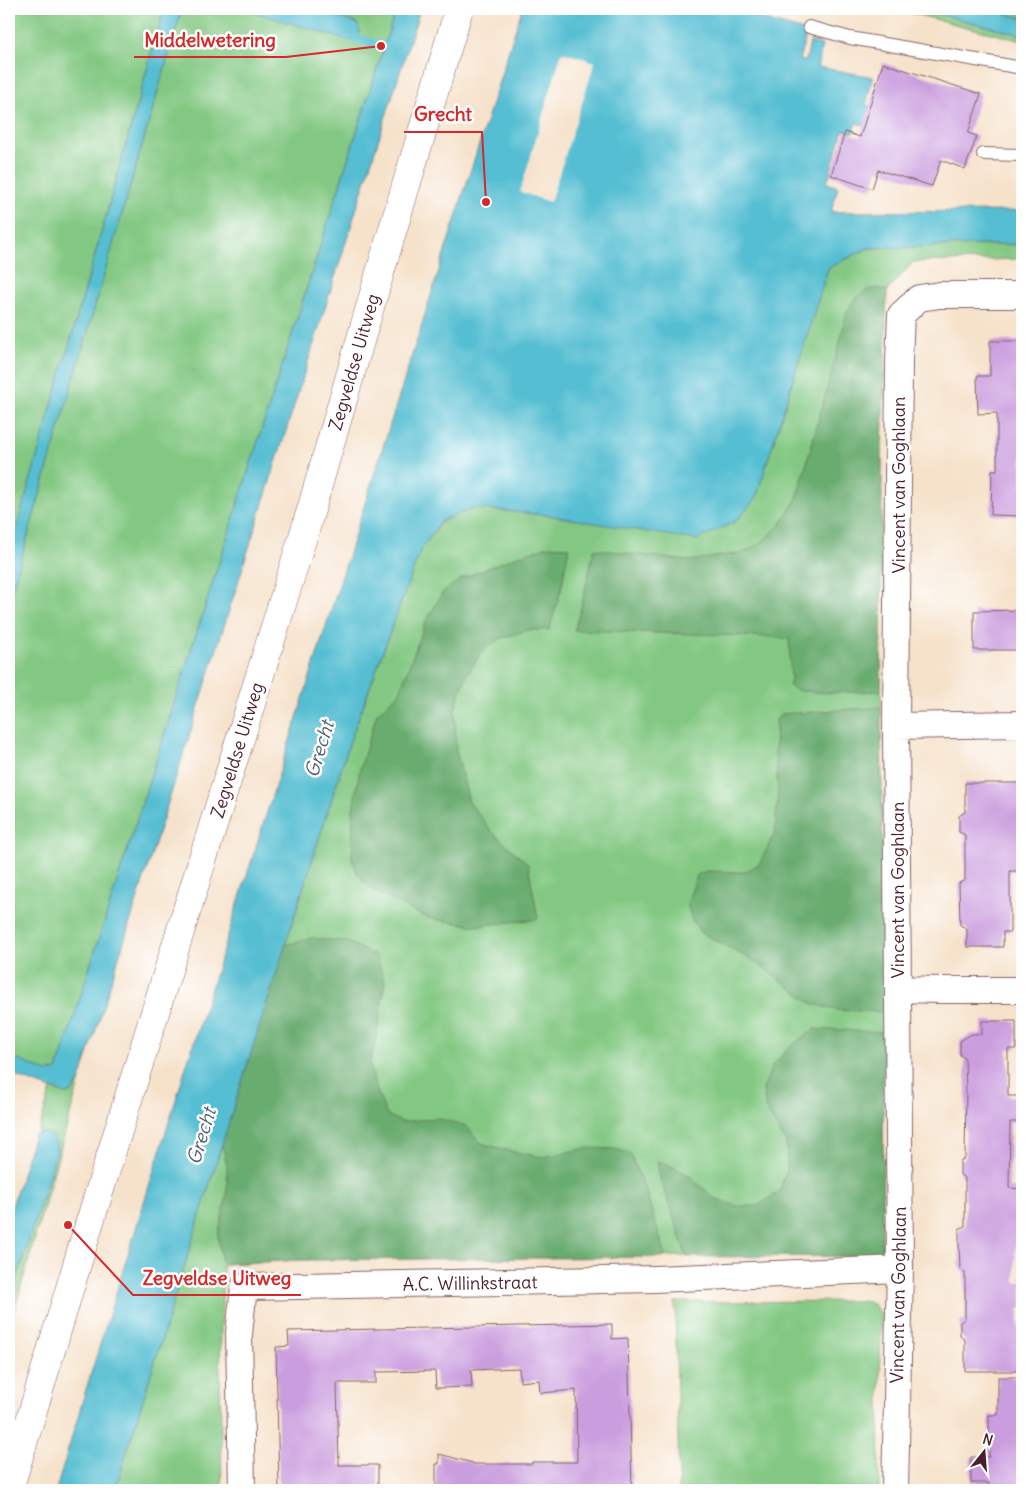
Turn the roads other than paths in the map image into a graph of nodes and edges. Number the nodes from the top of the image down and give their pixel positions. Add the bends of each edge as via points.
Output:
1 (459, 9) edge
2 (809, 27) dead end
3 (1022, 68) edge
4 (983, 154) dead end
5 (1022, 155) edge
6 (1022, 295) edge
7 (1022, 724) edge
8 (896, 726) junction
9 (898, 989) junction
10 (1022, 990) edge
11 (900, 1269) junction
12 (9, 1490) edge
13 (242, 1490) edge
14 (895, 1490) edge

1 - 12 street, Zegveldse Uitweg via 306,527
2 - 3 lane via 850,38
4 - 5 lane
6 - 8 street, Vincent van Goghlaan via 919,298 901,315
7 - 8 street
8 - 9 street, Vincent van Goghlaan
9 - 10 street
9 - 11 street, Vincent van Goghlaan
11 - 13 street, A.C. Willinkstraat via 655,1279 244,1287 239,1334
11 - 14 street, Vincent van Goghlaan

